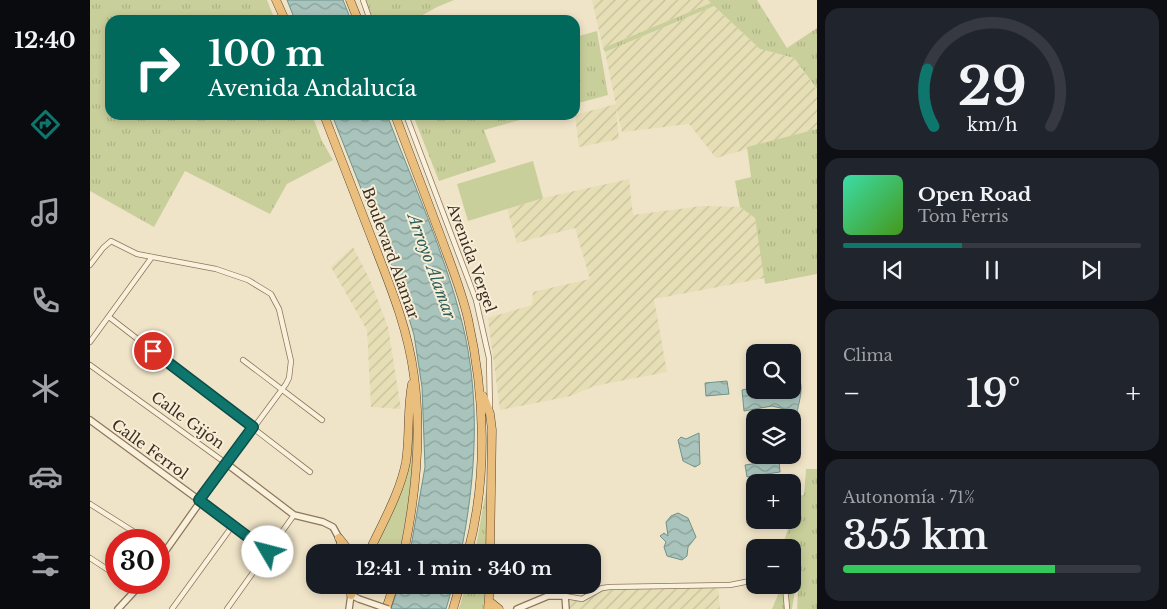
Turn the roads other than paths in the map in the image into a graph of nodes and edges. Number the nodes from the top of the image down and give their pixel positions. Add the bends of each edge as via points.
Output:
1 (276, 0) edge
2 (350, 0) edge
3 (363, 0) edge
4 (283, 15) edge
5 (356, 15) edge
6 (368, 15) edge
7 (326, 120) edge
8 (396, 120) edge
9 (408, 120) edge
10 (152, 257) junction
11 (90, 266) edge
12 (109, 317) junction
13 (90, 342) edge
14 (243, 360) dead end
15 (90, 365) edge
16 (414, 375) junction
17 (480, 388) junction
18 (281, 390) junction
19 (490, 414) junction
20 (90, 420) edge
21 (322, 420) dead end
22 (253, 427) junction
23 (227, 464) junction
24 (310, 472) dead end
25 (199, 500) junction
26 (90, 504) edge
27 (294, 515) junction
28 (233, 525) junction
29 (130, 529) edge
30 (340, 538) junction
31 (170, 544) edge
32 (341, 544) edge
33 (344, 544) edge
34 (371, 544) edge
35 (405, 544) edge
36 (469, 544) edge
37 (490, 544) edge
38 (268, 552) junction
39 (90, 558) edge
40 (105, 568) edge
41 (746, 582) edge
42 (133, 594) edge
43 (391, 594) edge
44 (457, 594) edge
45 (785, 594) edge
46 (351, 595) joint
47 (564, 596) junction
48 (488, 605) edge
49 (118, 609) edge
50 (172, 609) edge
51 (227, 609) edge
52 (348, 609) edge
53 (387, 609) edge
54 (453, 609) edge
55 (499, 609) edge
56 (517, 609) edge
57 (566, 609) edge
58 (787, 609) edge

1 - 4 highway
2 - 5 highway
3 - 6 street
7 - 16 highway, Boulevard Alamar via 393,293
8 - 17 highway via 465,309
9 - 19 street, Avenida Vergel via 479,309 489,358
10 - 11 street via 137,254 111,241
10 - 12 street
10 - 18 street via 216,268 248,280 271,294 279,309 291,370
12 - 13 street
12 - 22 street
14 - 18 street
15 - 23 street, Calle Gijón
16 - 34 highway via 409,401 406,463 399,486
16 - 35 highway, Boulevard Alamar via 418,455
17 - 19 highway
17 - 36 highway via 480,468
18 - 21 street
18 - 22 street
19 - 37 highway via 493,451
20 - 25 street, Calle Ferrol
22 - 23 street
22 - 24 street
23 - 25 street
23 - 27 street, Calle Gijón
25 - 28 street, Calle Ferrol
25 - 31 street
26 - 29 street
27 - 30 street via 328,524
27 - 38 street
28 - 38 street, Calle Ferrol
28 - 50 street
30 - 32 street
30 - 33 highway
38 - 51 street
39 - 40 street
41 - 47 street via 730,585 610,587 582,599
42 - 49 street
43 - 53 highway
44 - 54 highway
45 - 58 street
46 - 52 street
46 - 53 street, bridge
47 - 56 street via 548,596
47 - 57 street
48 - 55 highway

